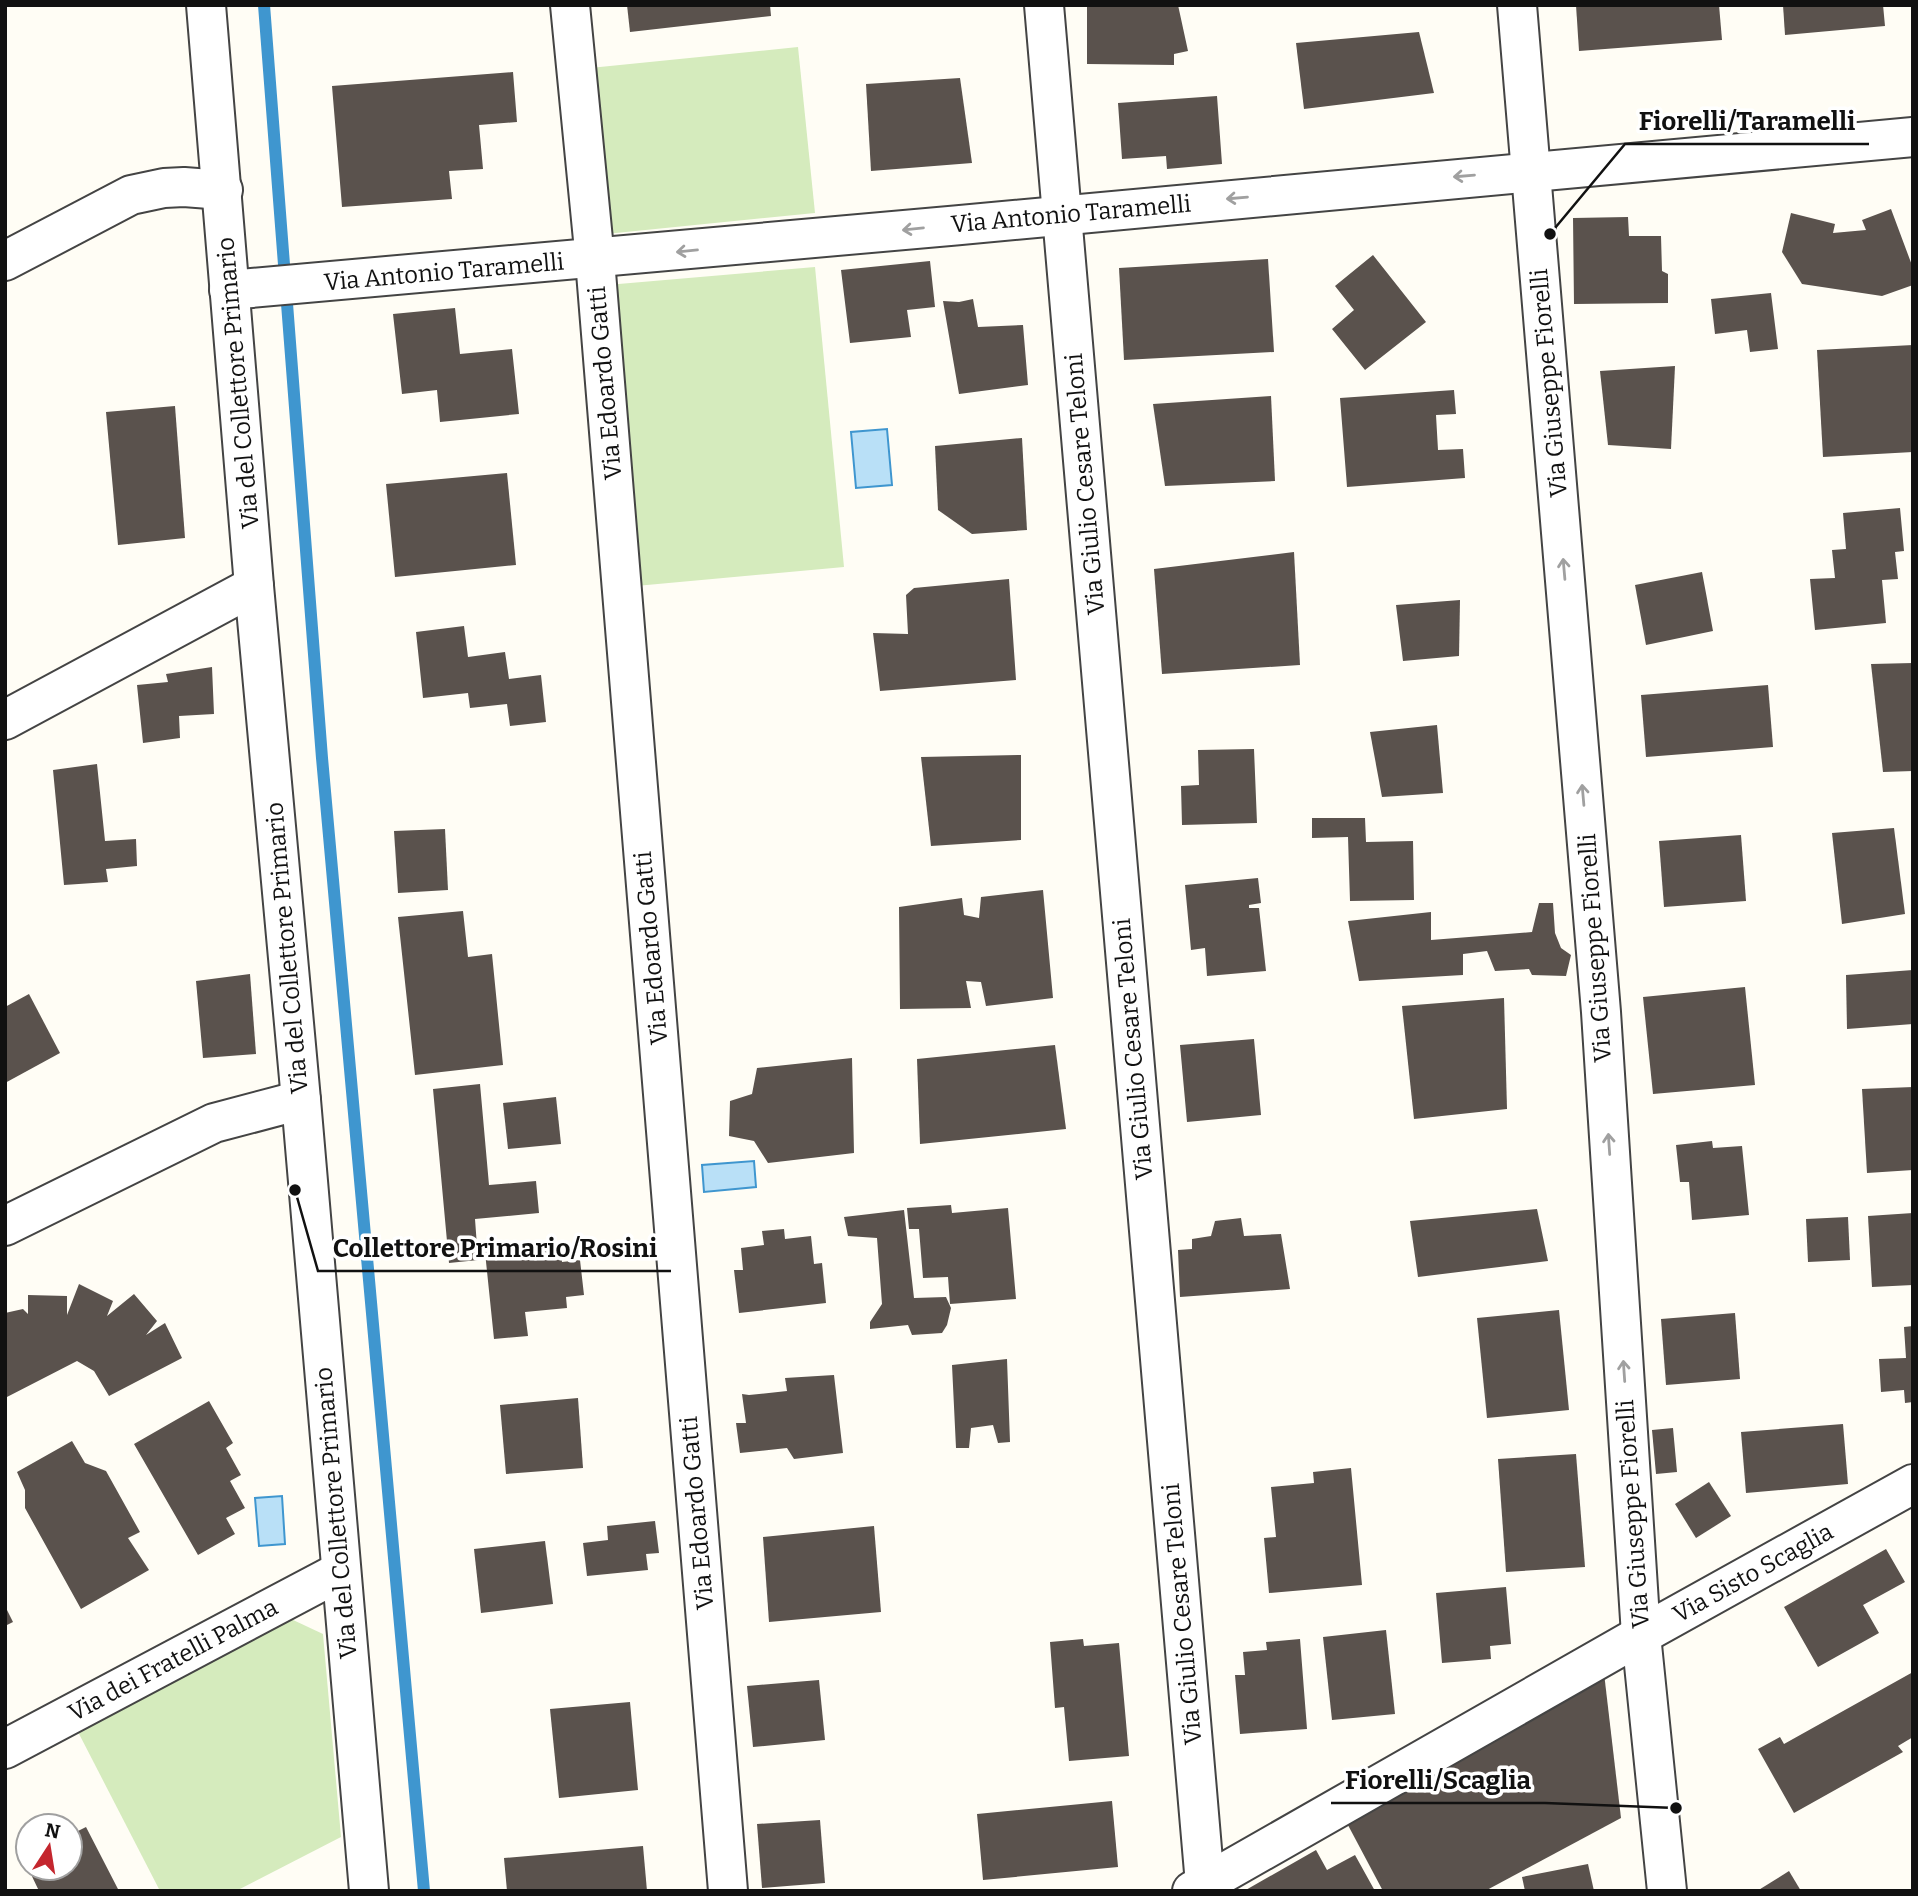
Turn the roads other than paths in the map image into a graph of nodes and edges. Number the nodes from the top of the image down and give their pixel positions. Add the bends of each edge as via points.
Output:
1 (206, 5) edge
2 (570, 5) edge
3 (1044, 5) edge
4 (1517, 5) edge
5 (1913, 137) edge
6 (1532, 170) junction
7 (223, 190) junction
8 (1062, 215) junction
9 (595, 260) junction
10 (5, 261) edge
11 (229, 290) junction
12 (254, 586) junction
13 (5, 720) edge
14 (301, 1100) junction
15 (5, 1226) edge
16 (1909, 1496) edge
17 (341, 1571) junction
18 (1641, 1635) junction
19 (5, 1749) edge
20 (1198, 1887) edge
21 (369, 1891) edge
22 (728, 1891) edge
23 (1667, 1891) edge

1 - 7 street, Via del Collettore Primario
2 - 9 street, Via Edoardo Gatti
3 - 8 street, Via Giulio Cesare Teloni
4 - 6 street, Via Giuseppe Fiorelli
5 - 6 street, Via Antonio Taramelli
6 -> 8 street, Via Antonio Taramelli
18 -> 6 street, Via Giuseppe Fiorelli via 1601,1012
7 - 10 street via 164,188 131,195
7 - 11 street, Via del Collettore Primario
8 -> 9 street, Via Antonio Taramelli
8 - 20 street, Via Giulio Cesare Teloni
9 - 11 street, Via Antonio Taramelli
9 - 22 street, Via Edoardo Gatti
11 - 12 street, Via del Collettore Primario
12 - 13 street
12 - 14 street, Via del Collettore Primario
14 - 15 street via 214,1123
14 - 17 street, Via del Collettore Primario
16 - 18 street, Via Sisto Scaglia
17 - 19 street, Via dei Fratelli Palma
17 - 21 street, Via del Collettore Primario
18 - 20 street, Via Sisto Scaglia
18 - 23 street, Via Giuseppe Fiorelli

